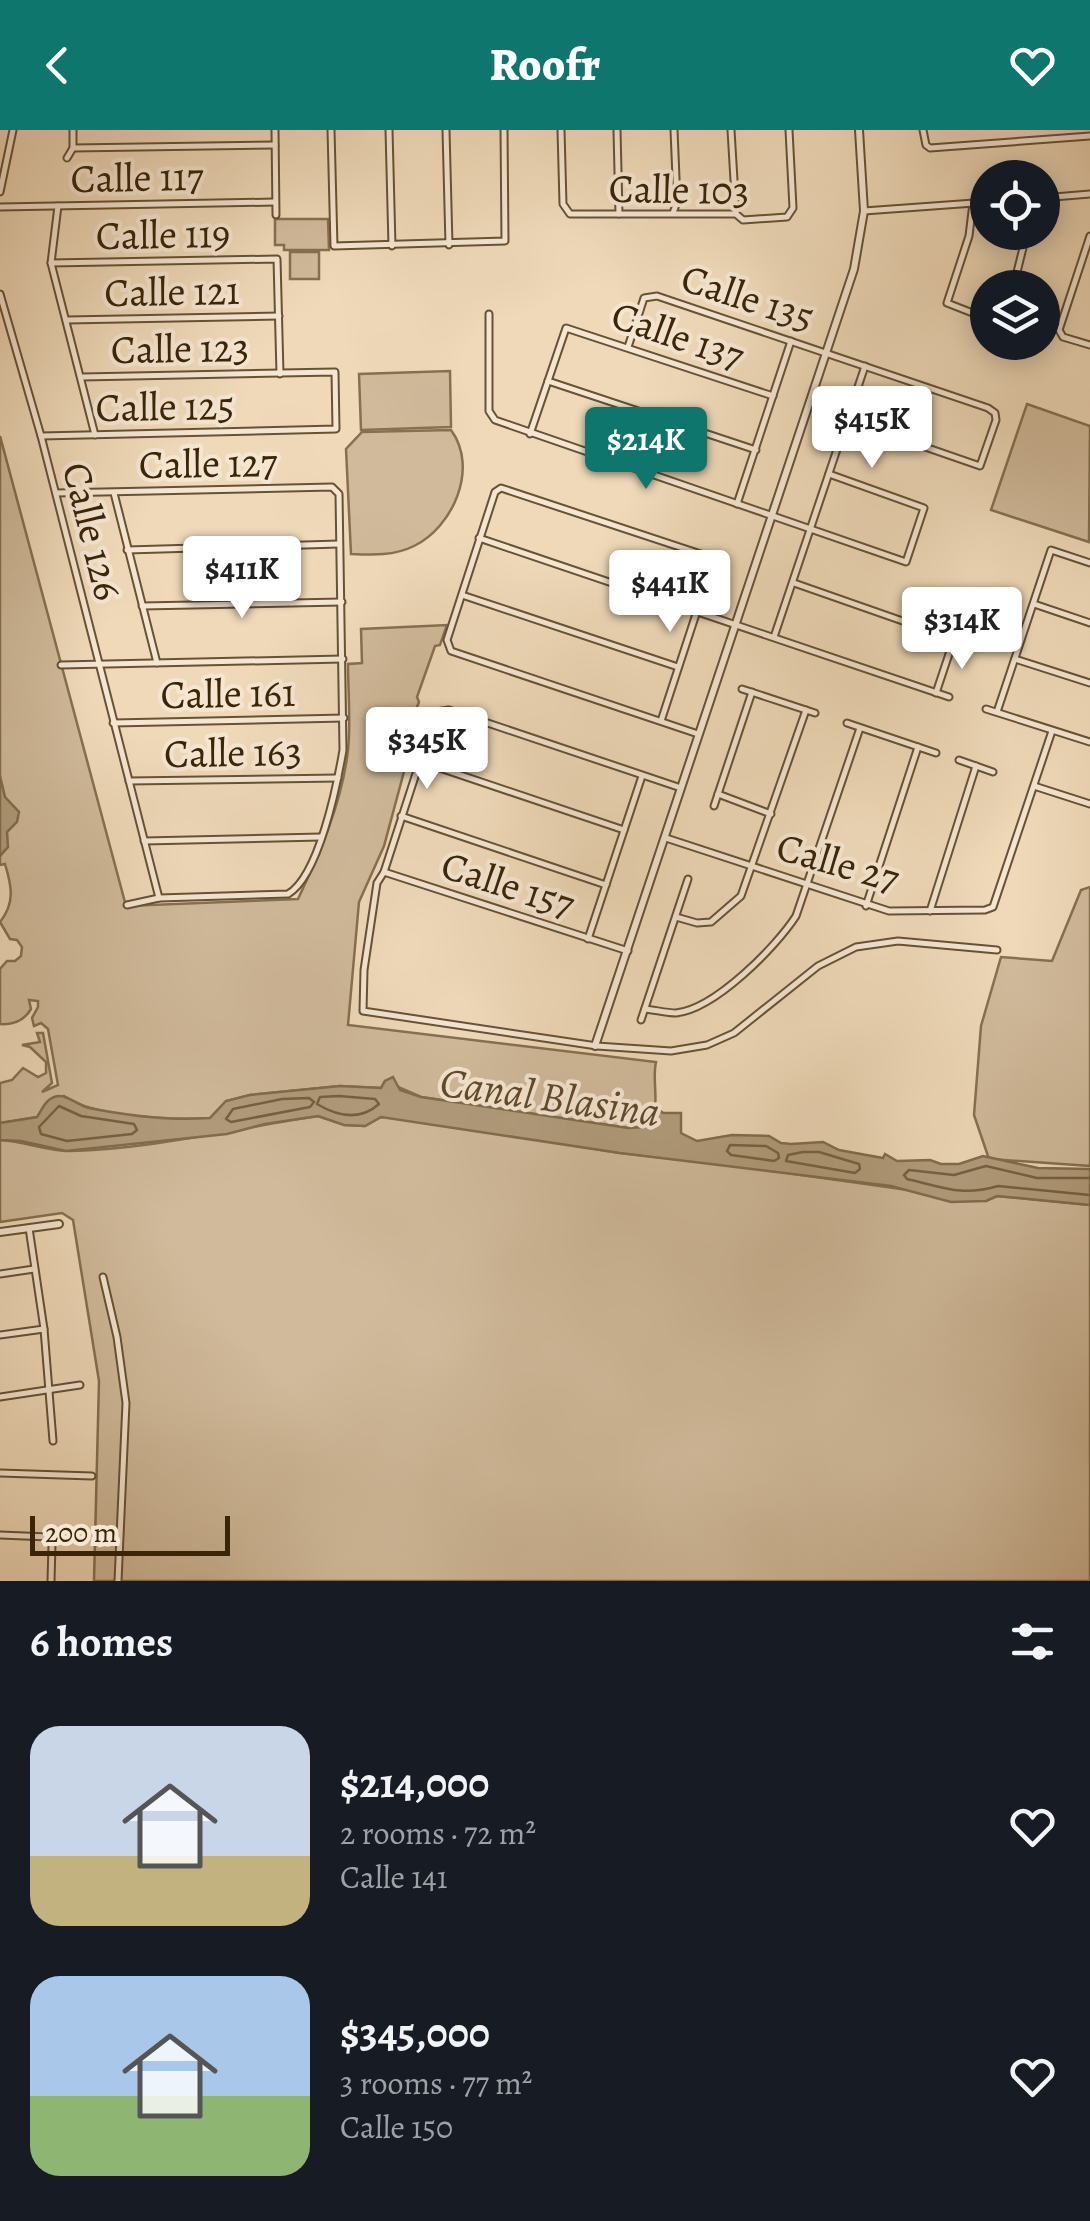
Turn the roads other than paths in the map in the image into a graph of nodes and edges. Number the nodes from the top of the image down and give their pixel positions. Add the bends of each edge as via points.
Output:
1 (13, 130) edge
2 (73, 130) edge
3 (274, 130) edge
4 (331, 130) edge
5 (389, 130) edge
6 (446, 130) edge
7 (504, 130) edge
8 (562, 130) edge
9 (618, 130) edge
10 (674, 130) edge
11 (731, 130) edge
12 (789, 130) edge
13 (858, 130) edge
14 (923, 130) edge
15 (981, 130) edge
16 (1090, 136) edge
17 (275, 144) junction
18 (982, 144) junction
19 (73, 148) junction
20 (68, 158) dead end
21 (0, 192) edge
22 (1090, 194) edge
23 (1060, 196) edge
24 (276, 202) junction
25 (970, 203) edge
26 (58, 206) junction
27 (0, 207) edge
28 (864, 211) junction
29 (619, 214) junction
30 (673, 214) junction
31 (736, 214) junction
32 (276, 215) dead end
33 (970, 236) edge
34 (1090, 236) edge
35 (449, 245) junction
36 (392, 246) junction
37 (51, 263) junction
38 (0, 294) edge
39 (970, 312) edge
40 (489, 314) dead end
41 (279, 316) junction
42 (66, 320) junction
43 (791, 341) junction
44 (1090, 345) edge
45 (628, 347) junction
46 (827, 353) junction
47 (865, 366) junction
48 (280, 374) junction
49 (82, 377) junction
50 (548, 381) junction
51 (773, 396) junction
52 (847, 420) junction
53 (290, 430) joint
54 (530, 434) junction
55 (95, 435) junction
56 (41, 436) junction
57 (756, 450) junction
58 (829, 474) junction
59 (114, 493) junction
60 (56, 494) junction
61 (738, 504) junction
62 (773, 516) junction
63 (811, 528) junction
64 (480, 538) junction
65 (340, 544) junction
66 (127, 550) junction
67 (714, 559) junction
68 (725, 562) dead end
69 (1090, 563) edge
70 (793, 583) junction
71 (461, 595) junction
72 (342, 602) junction
73 (1034, 604) junction
74 (142, 606) junction
75 (696, 611) junction
76 (1090, 623) edge
77 (737, 624) junction
78 (774, 638) junction
79 (343, 659) junction
80 (1015, 659) junction
81 (158, 663) junction
82 (97, 664) junction
83 (61, 665) dead end
84 (678, 667) junction
85 (1090, 683) edge
86 (742, 689) dead end
87 (752, 692) junction
88 (936, 693) junction
89 (948, 697) dead end
90 (986, 708) dead end
91 (806, 710) junction
92 (997, 712) junction
93 (816, 713) dead end
94 (344, 718) junction
95 (661, 721) junction
96 (114, 723) junction
97 (847, 723) dead end
98 (860, 728) junction
99 (1052, 730) junction
100 (700, 735) junction
101 (1090, 742) edge
102 (918, 747) junction
103 (936, 753) dead end
104 (959, 760) dead end
105 (418, 761) junction
106 (976, 766) junction
107 (994, 772) dead end
108 (642, 776) junction
109 (338, 778) junction
110 (130, 782) junction
111 (1034, 786) junction
112 (683, 788) junction
113 (718, 794) junction
114 (1090, 804) edge
115 (714, 806) dead end
116 (771, 814) junction
117 (401, 816) junction
118 (624, 830) junction
119 (321, 837) junction
120 (666, 838) junction
121 (144, 841) junction
122 (753, 868) junction
123 (384, 872) junction
124 (688, 879) dead end
125 (606, 885) junction
126 (807, 886) junction
127 (159, 898) junction
128 (127, 905) dead end
129 (866, 906) junction
130 (930, 911) junction
131 (676, 917) junction
132 (588, 939) junction
133 (997, 950) dead end
134 (628, 951) junction
135 (645, 1009) junction
136 (642, 1020) dead end
137 (595, 1046) junction
138 (59, 1224) dead end
139 (28, 1228) junction
140 (0, 1232) edge
141 (34, 1269) junction
142 (0, 1274) edge
143 (103, 1277) dead end
144 (44, 1329) junction
145 (0, 1335) edge
146 (80, 1385) dead end
147 (49, 1389) junction
148 (0, 1397) edge
149 (53, 1441) dead end
150 (0, 1473) edge
151 (92, 1476) dead end
152 (0, 1535) edge
153 (51, 1581) edge
154 (118, 1581) edge

1 - 21 street
2 - 19 street
3 - 17 street
4 - 36 street via 334,246
5 - 36 street
6 - 35 street
7 - 35 street via 506,237 500,244
8 - 29 street, Calle 103 via 565,211
9 - 29 street
10 - 30 street
11 - 31 street
12 - 31 street, Calle 103 via 790,213 743,220
13 - 28 street
14 - 18 street via 930,148
15 - 18 street
16 - 18 street
17 - 19 street
17 - 24 street
19 - 20 street
22 - 23 street
24 - 26 street, Calle 117
24 - 32 street
25 - 28 street
26 - 27 street, Calle 117
26 - 37 street
28 - 46 street
29 - 30 street, Calle 103
30 - 31 street, Calle 103
33 - 39 street via 947,304
34 - 44 street via 1060,334
35 - 36 street
37 - 41 street, Calle 119 via 277,260
37 - 42 street
38 - 56 street, Calle 126
40 - 54 street via 490,417
41 - 42 street, Calle 121
41 - 48 street
42 - 49 street
43 - 45 street, Calle 135 via 650,295
43 - 46 street, Calle 135
43 - 51 street
45 - 50 street, Calle 137 via 566,328
45 - 51 street, Calle 137
46 - 47 street, Calle 135
46 - 62 street
47 - 52 street
47 - 52 street, Calle 135 via 975,403 996,420 980,466
48 - 49 street, Calle 123
48 - 53 street, Calle 123 via 335,372 336,429
49 - 55 street
50 - 54 street
50 - 57 street
51 - 57 street
52 - 58 street
53 - 55 street, Calle 125
54 - 61 street
55 - 56 street, Calle 125
56 - 60 street, Calle 126
57 - 61 street
58 - 63 street
58 - 63 street via 924,508 906,562
59 - 60 street, Calle 127
59 - 65 street, Calle 127 via 336,490
59 - 66 street
60 - 82 street, Calle 126
61 - 62 street
62 - 63 street
62 - 77 street
63 - 70 street
64 - 67 street via 501,488
64 - 71 street
64 - 75 street
65 - 66 street
65 - 72 street
66 - 74 street
67 - 68 street
67 - 75 street
69 - 73 street via 1051,552
70 - 78 street
70 - 88 street via 954,639
71 - 84 street
71 - 95 street via 451,651
72 - 74 street
72 - 79 street
73 - 76 street
73 - 80 street
74 - 81 street
75 - 77 street
75 - 84 street
77 - 78 street
77 - 100 street
78 - 88 street
79 - 81 street
79 - 94 street
80 - 85 street
80 - 92 street
81 - 82 street
82 - 83 street
82 - 96 street, Calle 126
84 - 95 street
86 - 87 street
87 - 91 street
87 - 113 street
88 - 89 street
90 - 92 street
91 - 93 street
91 - 116 street
92 - 99 street
94 - 96 street, Calle 161
94 - 109 street
95 - 100 street
96 - 110 street, Calle 126
97 - 98 street
98 - 102 street
98 - 126 street
99 - 101 street
99 - 111 street, Calle 27
100 - 112 street
102 - 103 street
102 - 129 street
104 - 106 street
105 - 108 street, Calle 157 via 436,712 450,710
105 - 117 street, Calle 157
105 - 118 street
106 - 107 street
106 - 130 street
108 - 112 street
108 - 118 street
109 - 110 street, Calle 163
109 - 119 street
110 - 121 street, Calle 126
111 - 114 street
111 - 130 street, Calle 27 via 993,907
112 - 120 street
113 - 115 street
113 - 116 street
116 - 122 street
117 - 123 street, Calle 157
117 - 125 street
118 - 125 street
119 - 121 street
119 - 127 street via 297,889 288,894
120 - 122 street, Calle 27
120 - 134 street
121 - 127 street, Calle 126
122 - 126 street, Calle 27
122 - 131 street via 741,896 711,922
123 - 132 street, Calle 157
123 - 137 street via 377,883 363,1011
124 - 131 street
125 - 132 street
126 - 129 street, Calle 27
126 - 135 street via 784,934 711,1001 678,1013
127 - 128 street
129 - 130 street, Calle 27
131 - 135 street
132 - 134 street, Calle 157
133 - 137 street via 898,940 856,947 818,966 734,1032 707,1045 671,1052
134 - 137 street
135 - 136 street
138 - 139 street
139 - 140 street
139 - 141 street
141 - 142 street
141 - 144 street
143 - 154 street via 126,1403
144 - 145 street
144 - 147 street
146 - 147 street
147 - 148 street
147 - 149 street
150 - 151 street
152 - 153 street via 49,1538

